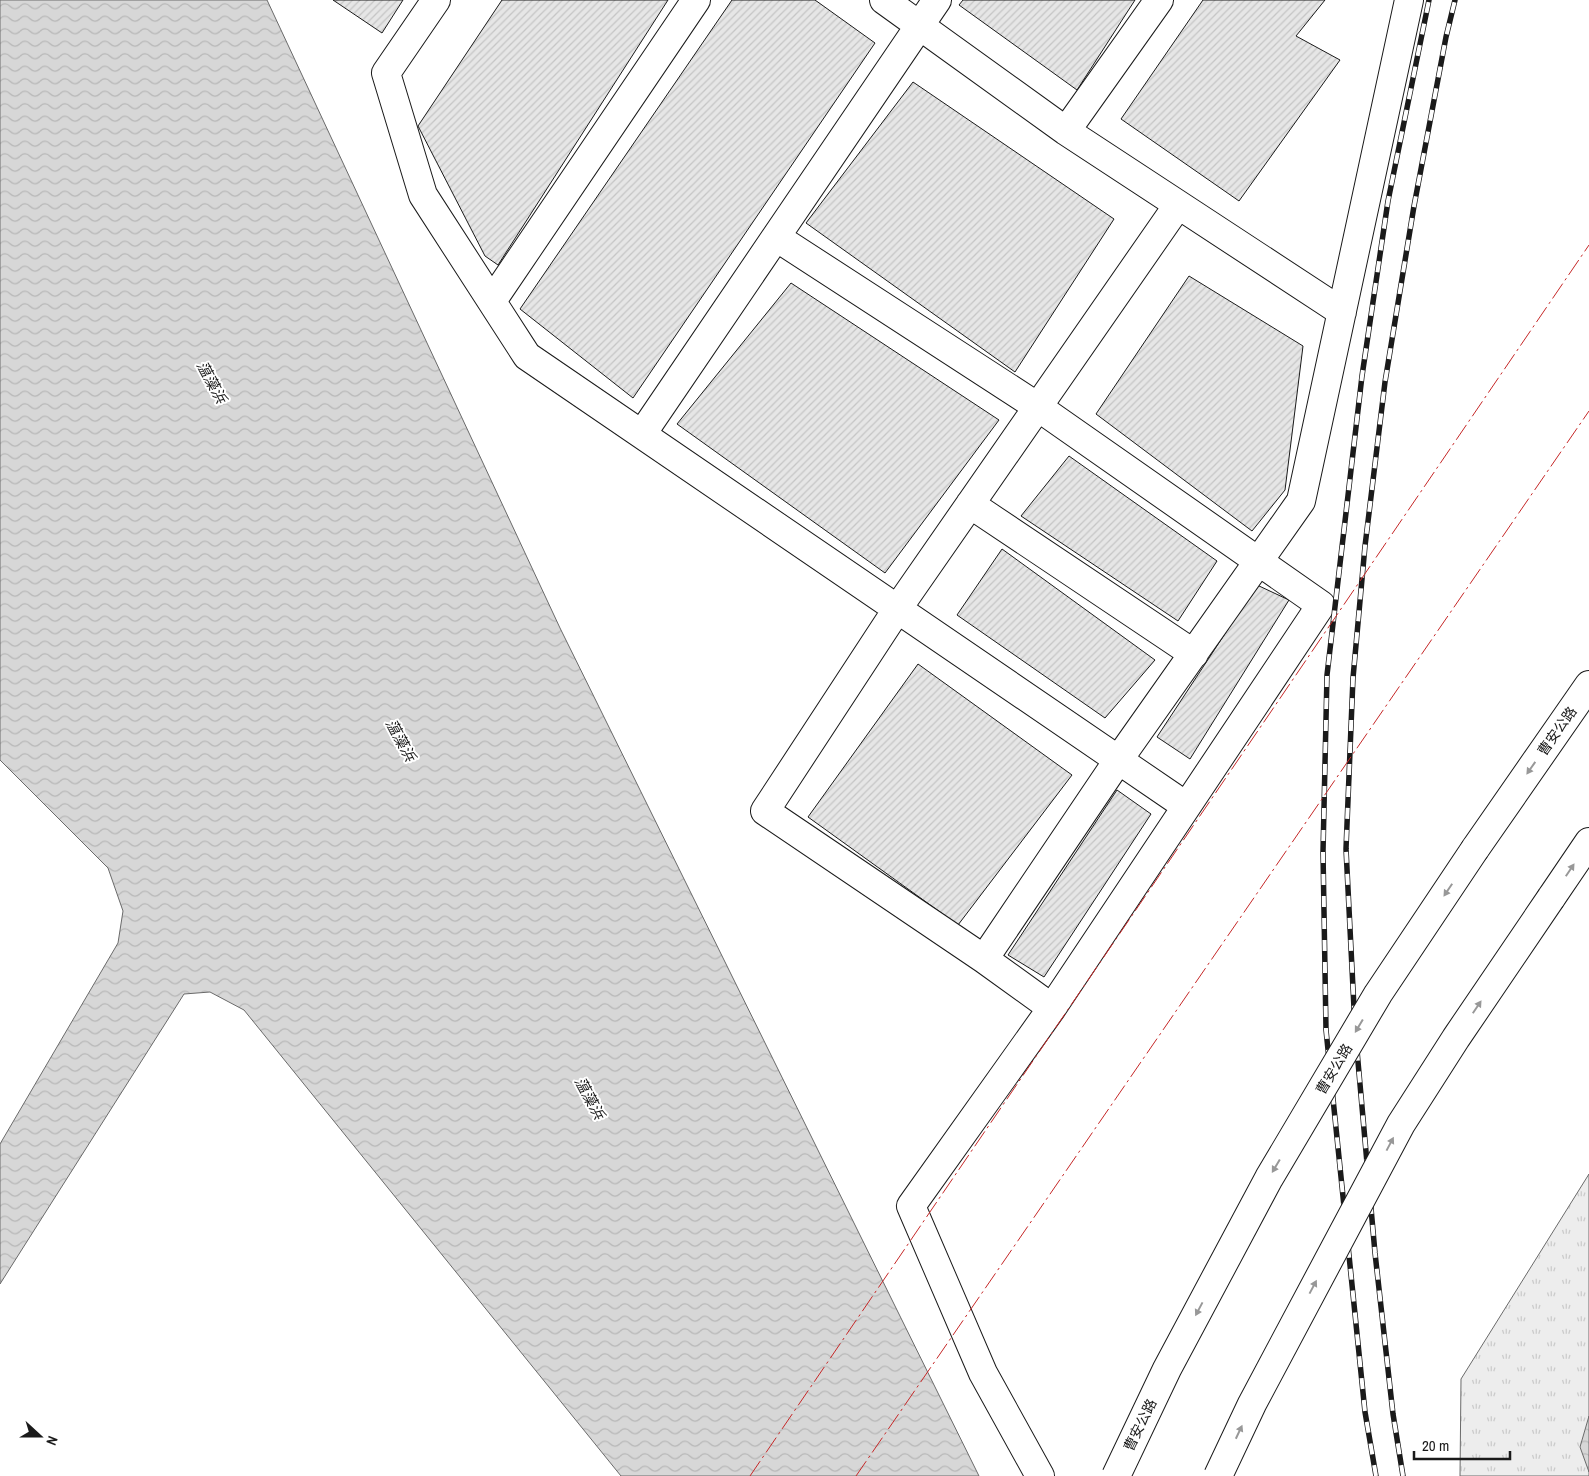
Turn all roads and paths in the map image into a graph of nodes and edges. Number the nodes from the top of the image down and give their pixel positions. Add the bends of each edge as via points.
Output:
1 (436, 0) edge
2 (696, 0) edge
3 (884, 0) edge
4 (937, 0) edge
5 (1160, 0) edge
6 (1409, 0) edge
7 (919, 26) junction
8 (1066, 131) junction
9 (1178, 205) junction
10 (776, 237) junction
11 (492, 301) junction
12 (1342, 312) junction
13 (1038, 407) junction
14 (642, 434) junction
15 (970, 504) junction
16 (1258, 562) junction
17 (898, 608) junction
18 (1194, 654) junction
19 (1589, 685) edge
20 (1119, 760) junction
21 (1186, 806) junction
22 (1589, 842) edge
23 (984, 959) junction
24 (1052, 1008) junction
25 (1040, 1476) edge
26 (1116, 1476) edge
27 (1218, 1476) edge

1 - 11 main road via 386,73 423,195
2 - 11 main road
3 - 7 main road
4 - 7 main road
5 - 8 main road
6 - 12 main road
7 - 8 main road
7 - 10 main road
8 - 9 main road
9 - 12 main road
9 - 13 main road
10 - 13 main road
10 - 14 main road
11 - 14 main road via 527,356
12 - 16 main road via 1301,500
13 - 15 main road
13 - 16 main road
14 - 17 main road
15 - 17 main road
15 - 18 main road
16 - 18 main road
16 - 21 main road via 1321,605
17 - 20 main road
17 - 23 main road via 765,810
18 - 20 main road
19 -> 26 main road, 曹安公路, bridge via 1378,994 1269,1178 1167,1369
20 - 21 main road
20 - 23 main road
21 - 24 main road
27 -> 22 main road, bridge via 1252,1404 1401,1124
23 - 24 main road
24 - 25 main road via 911,1206 983,1373

